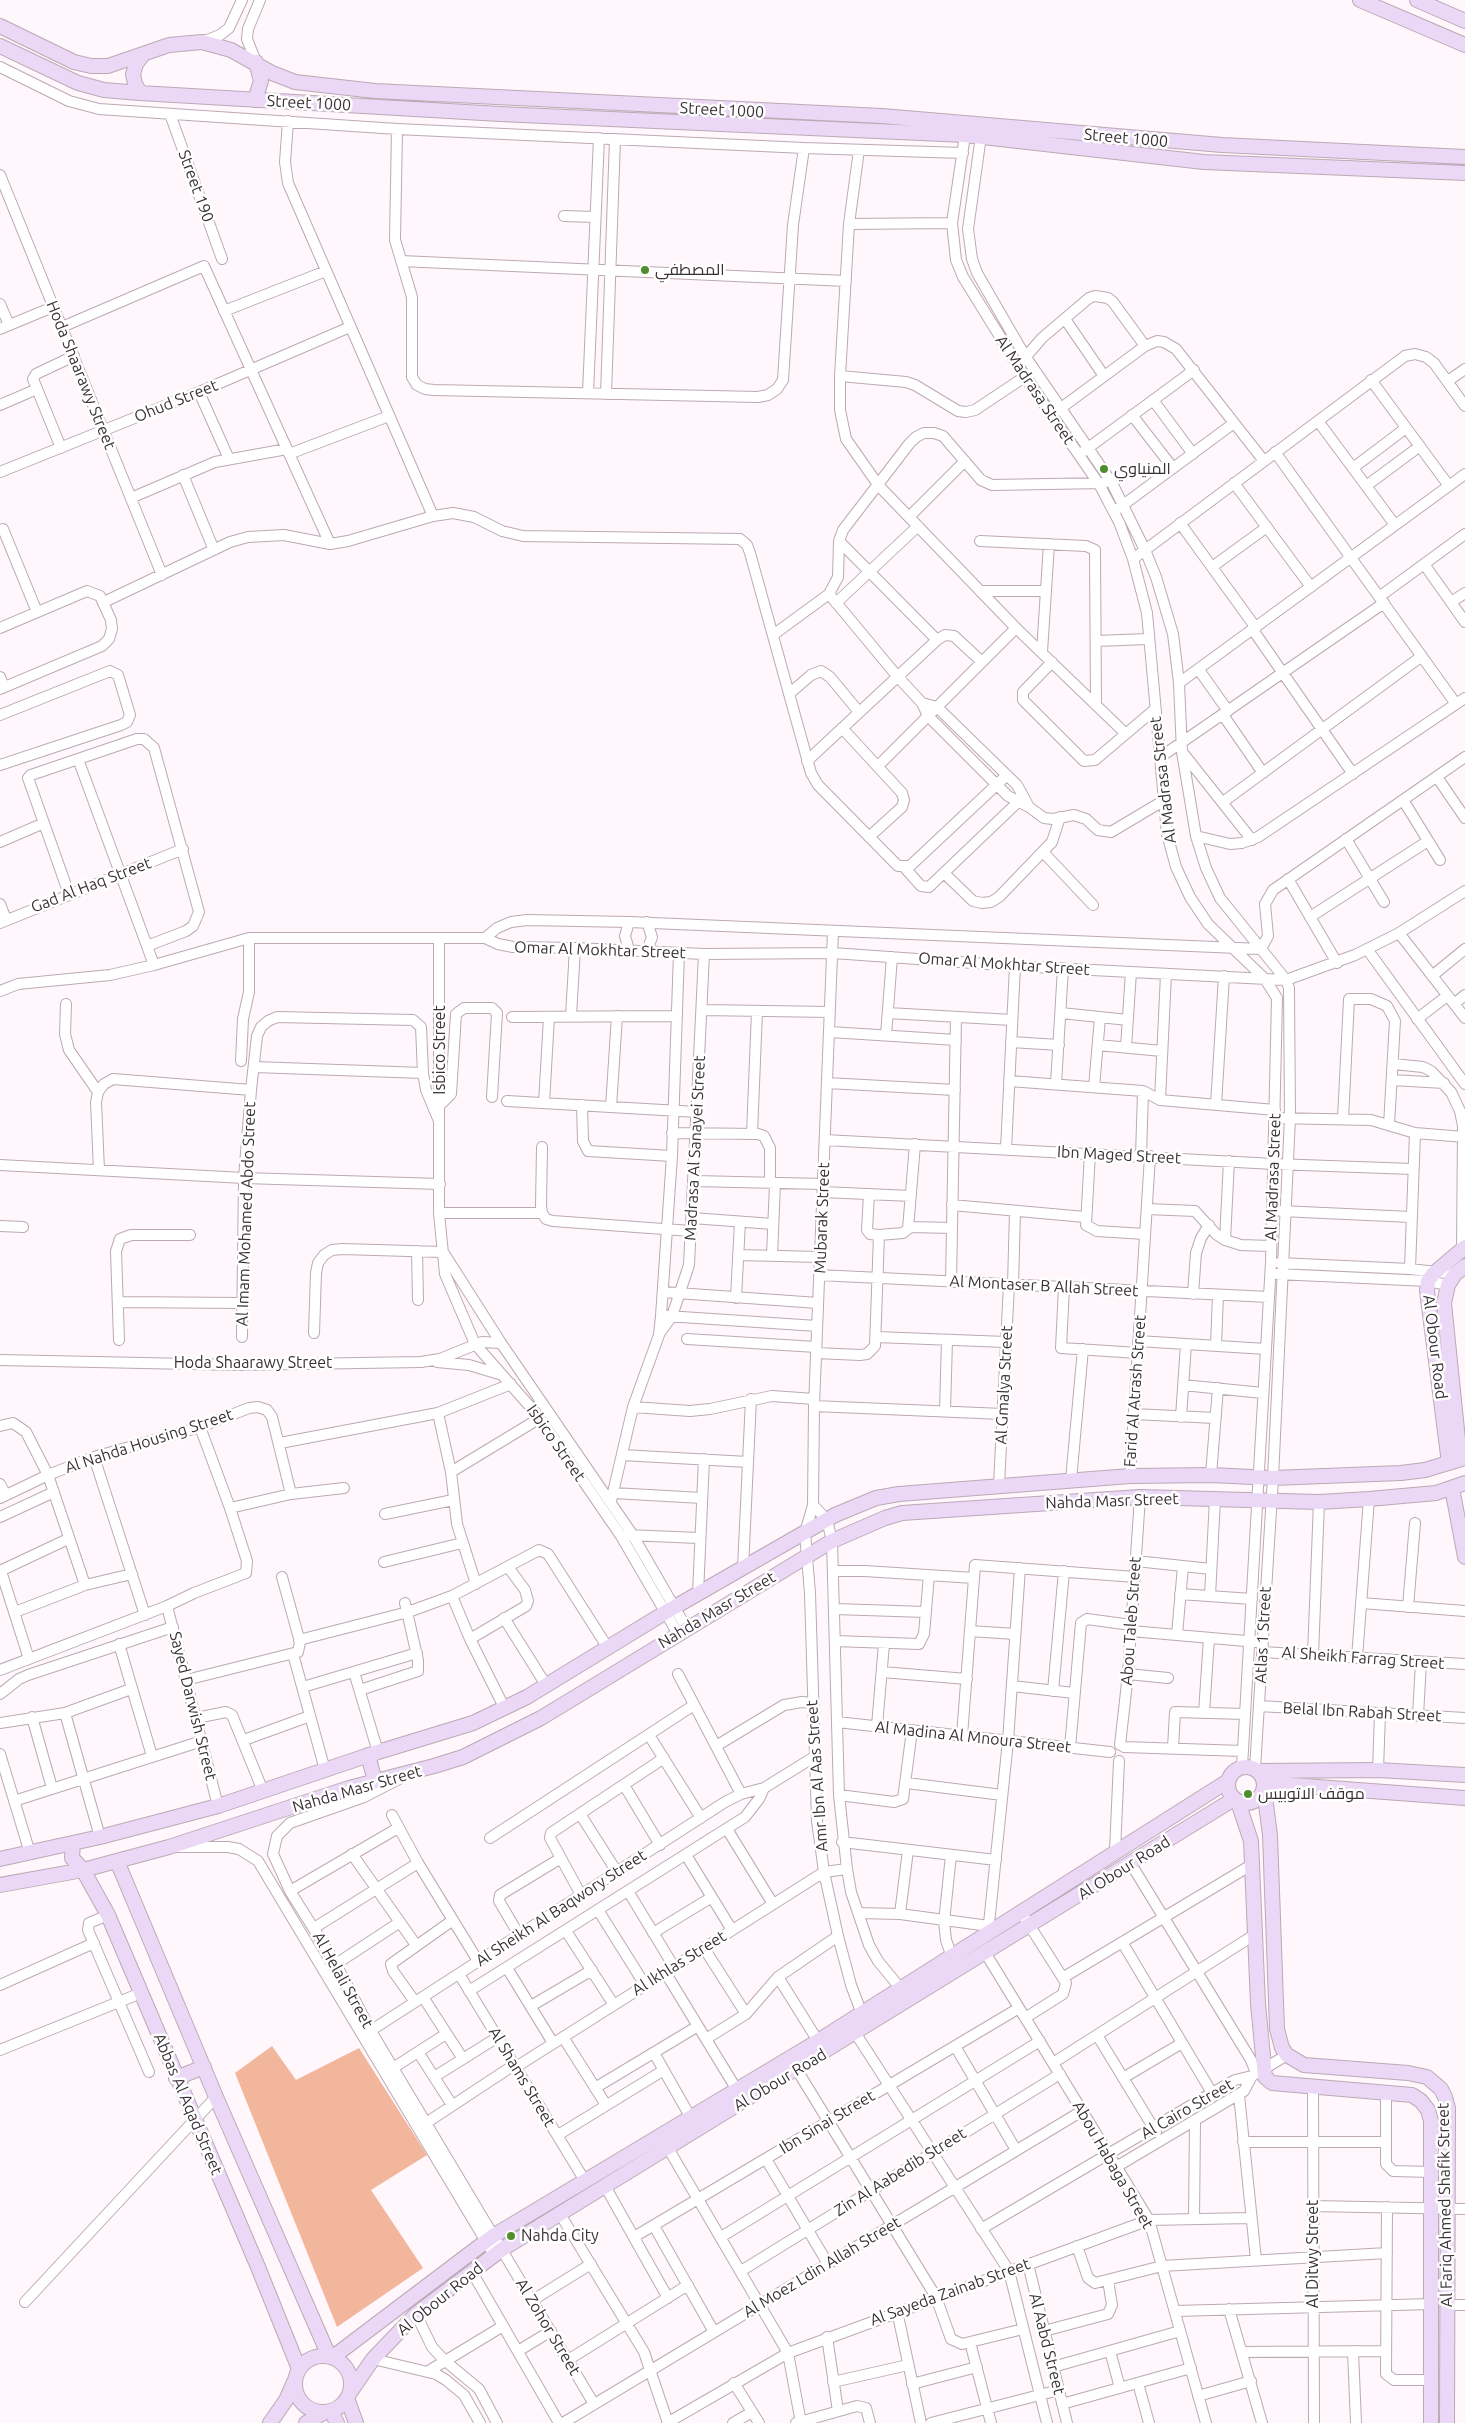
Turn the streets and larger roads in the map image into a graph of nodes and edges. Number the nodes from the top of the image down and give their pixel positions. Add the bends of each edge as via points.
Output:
1 (242, 0) edge
2 (260, 0) edge
3 (1360, 0) edge
4 (1417, 0) edge
5 (1465, 21) edge
6 (0, 26) edge
7 (202, 42) junction
8 (1465, 45) edge
9 (0, 46) edge
10 (142, 56) junction
11 (256, 62) junction
12 (0, 67) edge
13 (140, 93) junction
14 (255, 100) junction
15 (170, 114) junction
16 (288, 121) junction
17 (397, 129) junction
18 (965, 135) junction
19 (981, 136) junction
20 (599, 138) junction
21 (615, 139) junction
22 (804, 148) junction
23 (859, 150) junction
24 (963, 153) junction
25 (1465, 157) edge
26 (1465, 173) edge
27 (0, 175) edge
28 (596, 196) junction
29 (611, 197) junction
30 (564, 216) dead end
31 (595, 217) junction
32 (849, 224) junction
33 (952, 224) junction
34 (222, 259) dead end
35 (400, 261) junction
36 (592, 269) junction
37 (609, 270) junction
38 (326, 271) junction
39 (790, 277) junction
40 (846, 281) junction
41 (0, 304) edge
42 (53, 307) junction
43 (224, 311) junction
44 (1065, 318) junction
45 (350, 326) junction
46 (5, 327) edge
47 (62, 327) junction
48 (1145, 346) junction
49 (74, 356) junction
50 (1025, 356) junction
51 (1018, 367) junction
52 (1465, 369) edge
53 (251, 370) junction
54 (1034, 370) junction
55 (1194, 370) junction
56 (840, 376) junction
57 (1104, 376) junction
58 (1025, 377) junction
59 (1371, 380) junction
60 (1448, 381) junction
61 (37, 390) junction
62 (199, 392) junction
63 (588, 394) junction
64 (606, 394) junction
65 (1153, 400) junction
66 (0, 405) edge
67 (1465, 406) edge
68 (1061, 408) junction
69 (1051, 415) junction
70 (1132, 415) junction
71 (389, 416) junction
72 (1318, 421) junction
73 (1234, 423) junction
74 (1406, 428) junction
75 (104, 430) junction
76 (1420, 446) junction
77 (61, 448) junction
78 (1088, 448) junction
79 (288, 451) junction
80 (1275, 452) junction
81 (1193, 454) junction
82 (1079, 455) junction
83 (228, 459) junction
84 (965, 461) junction
85 (1264, 461) junction
86 (1173, 468) junction
87 (1353, 468) junction
88 (0, 472) edge
89 (1465, 474) edge
90 (183, 475) junction
91 (1112, 483) junction
92 (1234, 483) junction
93 (1100, 484) junction
94 (878, 486) junction
95 (1366, 486) junction
96 (1449, 486) junction
97 (131, 498) junction
98 (1124, 504) junction
99 (1114, 511) junction
100 (433, 516) junction
101 (909, 517) junction
102 (1180, 523) junction
103 (1395, 525) junction
104 (918, 526) junction
105 (1267, 527) junction
106 (3, 529) dead end
107 (1465, 534) edge
108 (839, 541) junction
109 (980, 541) dead end
110 (330, 544) junction
111 (1048, 544) junction
112 (214, 550) junction
113 (1146, 550) junction
114 (1351, 558) junction
115 (1133, 559) junction
116 (1424, 564) junction
117 (1212, 567) junction
118 (869, 572) junction
119 (162, 575) junction
120 (1311, 587) junction
121 (980, 591) junction
122 (1046, 591) junction
123 (1465, 592) edge
124 (833, 598) junction
125 (1381, 600) junction
126 (104, 602) junction
127 (1451, 602) junction
128 (37, 612) junction
129 (1465, 622) edge
130 (0, 628) edge
131 (1016, 628) junction
132 (1254, 629) junction
133 (773, 635) junction
134 (1148, 639) junction
135 (937, 640) junction
136 (1096, 641) junction
137 (1042, 652) junction
138 (1422, 656) junction
139 (982, 662) junction
140 (1052, 662) junction
141 (1199, 670) junction
142 (1283, 673) junction
143 (897, 676) junction
144 (1179, 683) junction
145 (1, 685) edge
146 (789, 694) junction
147 (1461, 701) edge
148 (922, 703) junction
149 (1096, 705) junction
150 (937, 707) junction
151 (1154, 710) junction
152 (859, 712) junction
153 (1225, 713) junction
154 (0, 715) edge
155 (928, 716) junction
156 (842, 728) junction
157 (1322, 729) junction
158 (1125, 733) junction
159 (1181, 748) junction
160 (1159, 758) junction
161 (78, 759) junction
162 (1464, 760) edge
163 (807, 761) junction
164 (0, 765) edge
165 (878, 766) junction
166 (1263, 773) junction
167 (1353, 774) junction
168 (1007, 775) junction
169 (1437, 776) junction
170 (997, 785) junction
171 (1403, 800) junction
172 (1163, 801) junction
173 (1018, 802) junction
174 (1223, 802) junction
175 (1029, 807) junction
176 (1060, 817) junction
177 (1465, 818) edge
178 (44, 823) junction
179 (1196, 836) junction
180 (869, 837) junction
181 (1346, 839) junction
182 (1252, 840) junction
183 (1428, 841) junction
184 (0, 842) edge
185 (183, 850) junction
186 (1043, 852) junction
187 (1440, 860) dead end
188 (904, 867) junction
189 (120, 874) junction
190 (945, 874) junction
191 (1288, 879) junction
192 (1370, 879) junction
193 (69, 894) junction
194 (1463, 896) edge
195 (1384, 902) dead end
196 (0, 904) edge
197 (1093, 905) dead end
198 (1310, 917) junction
199 (3, 921) edge
200 (629, 922) junction
201 (647, 922) junction
202 (833, 931) junction
203 (1400, 933) junction
204 (249, 938) junction
205 (439, 938) junction
206 (485, 938) junction
207 (147, 946) junction
208 (575, 948) junction
209 (1231, 949) junction
210 (1261, 949) junction
211 (1367, 949) junction
212 (1465, 949) edge
213 (629, 950) junction
214 (648, 951) junction
215 (679, 953) junction
216 (832, 953) junction
217 (704, 954) junction
218 (892, 957) junction
219 (1337, 963) junction
220 (154, 965) junction
221 (1015, 966) junction
222 (1063, 968) junction
223 (1131, 972) junction
224 (1166, 974) junction
225 (1224, 976) junction
226 (1432, 976) junction
227 (1264, 979) junction
228 (1286, 980) junction
229 (0, 991) edge
230 (1465, 995) edge
231 (1451, 1000) junction
232 (66, 1004) dead end
233 (702, 1010) junction
234 (757, 1011) junction
235 (830, 1012) junction
236 (888, 1013) junction
237 (1061, 1014) junction
238 (571, 1016) junction
239 (617, 1016) junction
240 (676, 1016) junction
241 (512, 1017) dead end
242 (549, 1017) junction
243 (956, 1017) junction
244 (1100, 1018) junction
245 (1465, 1018) edge
246 (1417, 1019) junction
247 (1012, 1020) junction
248 (1128, 1020) junction
249 (830, 1032) junction
250 (886, 1035) junction
251 (956, 1040) junction
252 (1011, 1042) junction
253 (1059, 1045) junction
254 (1098, 1045) junction
255 (1126, 1048) junction
256 (1162, 1051) junction
257 (241, 1061) dead end
258 (1393, 1064) junction
259 (254, 1067) junction
260 (1462, 1072) edge
261 (423, 1073) junction
262 (1392, 1080) junction
263 (1009, 1081) junction
264 (828, 1083) junction
265 (1444, 1083) junction
266 (1056, 1084) junction
267 (1465, 1084) edge
268 (1094, 1087) junction
269 (251, 1090) junction
270 (955, 1090) junction
271 (1143, 1091) junction
272 (98, 1092) junction
273 (492, 1097) dead end
274 (1160, 1100) junction
275 (507, 1101) dead end
276 (544, 1103) junction
277 (440, 1105) junction
278 (582, 1105) junction
279 (1216, 1105) junction
280 (611, 1107) junction
281 (673, 1110) junction
282 (697, 1112) junction
283 (1275, 1114) junction
284 (1290, 1118) junction
285 (1343, 1119) junction
286 (440, 1122) junction
287 (1389, 1125) junction
288 (672, 1133) junction
289 (696, 1133) junction
290 (1414, 1133) junction
291 (752, 1134) junction
292 (1464, 1137) edge
293 (825, 1140) junction
294 (915, 1144) junction
295 (954, 1147) junction
296 (542, 1148) dead end
297 (1006, 1149) junction
298 (1090, 1153) junction
299 (672, 1156) junction
300 (1146, 1156) junction
301 (1229, 1161) junction
302 (1274, 1164) junction
303 (0, 1165) edge
304 (1288, 1165) junction
305 (1413, 1169) junction
306 (99, 1170) junction
307 (244, 1178) junction
308 (694, 1181) junction
309 (773, 1182) junction
310 (440, 1184) junction
311 (823, 1188) junction
312 (869, 1194) junction
313 (911, 1196) junction
314 (952, 1205) junction
315 (1147, 1209) junction
316 (1273, 1210) junction
317 (1016, 1211) junction
318 (1286, 1211) junction
319 (440, 1213) junction
320 (542, 1214) junction
321 (1085, 1217) junction
322 (1411, 1217) junction
323 (692, 1218) junction
324 (740, 1222) junction
325 (773, 1224) junction
326 (1209, 1225) junction
327 (0, 1226) edge
328 (23, 1226) dead end
329 (952, 1228) junction
330 (908, 1229) junction
331 (667, 1230) junction
332 (691, 1231) junction
333 (879, 1234) junction
334 (1145, 1234) junction
335 (190, 1235) dead end
336 (1225, 1240) junction
337 (1271, 1246) junction
338 (1463, 1248) edge
339 (417, 1251) junction
340 (442, 1252) junction
341 (738, 1255) junction
342 (772, 1256) junction
343 (820, 1257) junction
344 (1272, 1262) junction
345 (1283, 1268) junction
346 (1410, 1269) junction
347 (1271, 1274) junction
348 (819, 1275) junction
349 (1456, 1275) edge
350 (1432, 1276) junction
351 (877, 1278) junction
352 (951, 1282) junction
353 (1011, 1284) junction
354 (1064, 1287) junction
355 (1142, 1291) junction
356 (663, 1292) junction
357 (680, 1294) junction
358 (1193, 1294) junction
359 (1218, 1295) junction
360 (1269, 1297) junction
361 (736, 1298) junction
362 (418, 1300) dead end
363 (118, 1302) junction
364 (242, 1303) junction
365 (818, 1303) junction
366 (661, 1316) junction
367 (672, 1316) junction
368 (817, 1326) junction
369 (314, 1333) dead end
370 (659, 1335) junction
371 (242, 1337) dead end
372 (876, 1338) junction
373 (687, 1339) dead end
374 (119, 1340) dead end
375 (947, 1340) junction
376 (1138, 1340) junction
377 (1006, 1342) junction
378 (502, 1343) junction
379 (475, 1344) junction
380 (1186, 1344) junction
381 (1216, 1346) junction
382 (1083, 1349) junction
383 (1266, 1349) junction
384 (816, 1350) junction
385 (1138, 1354) junction
386 (0, 1360) edge
387 (421, 1362) junction
388 (502, 1375) junction
389 (511, 1384) junction
390 (1184, 1385) junction
391 (1218, 1388) junction
392 (1263, 1393) junction
393 (751, 1399) junction
394 (814, 1402) junction
395 (633, 1407) junction
396 (945, 1411) junction
397 (438, 1413) junction
398 (1002, 1414) junction
399 (1134, 1414) junction
400 (1181, 1417) junction
401 (540, 1418) junction
402 (1215, 1418) junction
403 (0, 1426) edge
404 (200, 1427) junction
405 (280, 1443) junction
406 (622, 1455) junction
407 (94, 1457) junction
408 (704, 1460) junction
409 (1458, 1460) edge
410 (748, 1462) junction
411 (451, 1472) junction
412 (48, 1475) junction
413 (1211, 1475) junction
414 (1130, 1476) junction
415 (1258, 1477) junction
416 (1273, 1478) junction
417 (1071, 1480) junction
418 (0, 1484) edge
419 (999, 1485) junction
420 (1462, 1485) edge
421 (344, 1488) dead end
422 (54, 1492) junction
423 (291, 1494) junction
424 (3, 1497) edge
425 (612, 1497) junction
426 (1140, 1497) junction
427 (702, 1498) junction
428 (1215, 1499) junction
429 (1369, 1499) junction
430 (453, 1500) junction
431 (1264, 1501) junction
432 (1319, 1502) junction
433 (813, 1505) junction
434 (230, 1508) junction
435 (385, 1514) dead end
436 (0, 1517) edge
437 (827, 1520) junction
438 (1415, 1523) dead end
439 (805, 1533) junction
440 (627, 1535) junction
441 (699, 1538) junction
442 (68, 1539) junction
443 (832, 1541) junction
444 (462, 1543) junction
445 (807, 1556) junction
446 (1465, 1557) edge
447 (1136, 1561) junction
448 (384, 1562) dead end
449 (1183, 1566) junction
450 (508, 1567) junction
451 (743, 1568) junction
452 (1020, 1568) junction
453 (1212, 1569) junction
454 (1, 1571) edge
455 (832, 1571) junction
456 (1064, 1571) junction
457 (132, 1574) junction
458 (929, 1575) junction
459 (282, 1577) dead end
460 (1135, 1577) junction
461 (974, 1578) junction
462 (476, 1584) junction
463 (85, 1585) junction
464 (698, 1594) junction
465 (1180, 1594) junction
466 (452, 1596) junction
467 (1210, 1596) junction
468 (1252, 1599) junction
469 (1361, 1603) junction
470 (167, 1606) junction
471 (406, 1607) junction
472 (1408, 1607) junction
473 (834, 1609) junction
474 (670, 1610) junction
475 (1465, 1611) edge
476 (15, 1612) junction
477 (926, 1612) junction
478 (145, 1615) junction
479 (504, 1618) junction
480 (173, 1627) junction
481 (1131, 1628) junction
482 (970, 1631) junction
483 (683, 1632) junction
484 (1016, 1634) junction
485 (1177, 1635) junction
486 (1209, 1638) junction
487 (470, 1639) junction
488 (299, 1640) junction
489 (835, 1641) junction
490 (1250, 1641) junction
491 (119, 1644) junction
492 (884, 1644) junction
493 (1262, 1647) junction
494 (608, 1648) junction
495 (417, 1653) junction
496 (293, 1654) junction
497 (1313, 1655) junction
498 (1357, 1658) junction
499 (29, 1659) junction
500 (1420, 1662) junction
501 (1465, 1664) edge
502 (0, 1670) edge
503 (354, 1672) junction
504 (882, 1672) junction
505 (678, 1674) dead end
506 (1128, 1674) junction
507 (1168, 1678) dead end
508 (967, 1679) junction
509 (186, 1680) junction
510 (546, 1685) junction
511 (1012, 1686) junction
512 (303, 1687) junction
513 (132, 1688) junction
514 (360, 1690) junction
515 (1053, 1691) junction
516 (1074, 1693) junction
517 (0, 1694) edge
518 (812, 1703) junction
519 (694, 1705) junction
520 (1259, 1706) junction
521 (505, 1709) junction
522 (65, 1713) junction
523 (1204, 1713) junction
524 (1246, 1714) junction
525 (1380, 1714) junction
526 (310, 1716) junction
527 (1418, 1716) junction
528 (32, 1718) junction
529 (196, 1718) junction
530 (1465, 1718) edge
531 (0, 1722) edge
532 (837, 1722) junction
533 (877, 1726) junction
534 (912, 1730) junction
535 (649, 1735) junction
536 (962, 1736) junction
537 (244, 1740) junction
538 (202, 1741) junction
539 (1008, 1741) junction
540 (716, 1746) junction
541 (1122, 1746) junction
542 (1070, 1748) junction
543 (1173, 1748) junction
544 (1243, 1751) junction
545 (1110, 1752) junction
546 (373, 1753) junction
547 (0, 1754) edge
548 (152, 1756) junction
549 (814, 1757) junction
550 (664, 1758) junction
551 (1119, 1761) junction
552 (344, 1764) junction
553 (325, 1770) junction
554 (1378, 1770) junction
555 (411, 1772) junction
556 (1465, 1775) edge
557 (1257, 1776) junction
558 (85, 1777) junction
559 (375, 1781) junction
560 (1228, 1781) junction
561 (907, 1783) junction
562 (624, 1785) junction
563 (52, 1788) junction
564 (349, 1788) junction
565 (764, 1788) junction
566 (263, 1791) junction
567 (741, 1794) junction
568 (839, 1795) junction
569 (1002, 1795) junction
570 (1465, 1798) edge
571 (14, 1801) junction
572 (1236, 1801) junction
573 (218, 1806) junction
574 (580, 1814) junction
575 (392, 1815) dead end
576 (701, 1818) junction
577 (398, 1828) junction
578 (726, 1829) junction
579 (100, 1837) junction
580 (490, 1838) dead end
581 (842, 1842) junction
582 (73, 1844) junction
583 (660, 1845) junction
584 (169, 1847) junction
585 (908, 1850) junction
586 (1115, 1851) junction
587 (30, 1853) junction
588 (352, 1854) junction
589 (951, 1854) junction
590 (686, 1855) junction
591 (561, 1858) junction
592 (0, 1859) edge
593 (996, 1860) junction
594 (117, 1861) junction
595 (418, 1863) junction
596 (1131, 1864) junction
597 (1253, 1864) junction
598 (847, 1868) junction
599 (83, 1870) junction
600 (616, 1872) junction
601 (824, 1872) junction
602 (0, 1885) edge
603 (376, 1889) junction
604 (290, 1891) junction
605 (628, 1891) junction
606 (582, 1895) junction
607 (712, 1898) junction
608 (773, 1904) junction
609 (598, 1910) junction
610 (1021, 1912) junction
611 (858, 1913) junction
612 (900, 1914) junction
613 (108, 1916) junction
614 (1164, 1917) junction
615 (453, 1920) junction
616 (400, 1922) junction
617 (944, 1922) junction
618 (1030, 1926) junction
619 (314, 1928) junction
620 (566, 1930) junction
621 (732, 1930) junction
622 (988, 1930) junction
623 (653, 1933) junction
624 (519, 1935) junction
625 (1254, 1935) junction
626 (838, 1936) junction
627 (1122, 1942) junction
628 (94, 1943) junction
629 (416, 1945) junction
630 (704, 1948) junction
631 (986, 1954) junction
632 (952, 1957) junction
633 (478, 1961) junction
634 (336, 1964) junction
635 (507, 1968) junction
636 (592, 1970) junction
637 (669, 1970) junction
638 (1197, 1971) junction
639 (459, 1974) junction
640 (778, 1977) junction
641 (1064, 1977) junction
642 (0, 1985) edge
643 (645, 1985) junction
644 (901, 1989) junction
645 (469, 1992) junction
646 (141, 1993) junction
647 (1155, 1998) junction
648 (419, 1999) junction
649 (119, 2002) junction
650 (614, 2004) junction
651 (531, 2006) junction
652 (1019, 2008) junction
653 (746, 2014) junction
654 (862, 2014) junction
655 (1025, 2018) junction
656 (698, 2026) junction
657 (371, 2031) junction
658 (446, 2034) junction
659 (856, 2034) junction
660 (1097, 2035) junction
661 (362, 2037) junction
662 (498, 2037) junction
663 (563, 2037) junction
664 (706, 2039) junction
665 (1040, 2041) junction
666 (818, 2042) junction
667 (554, 2043) junction
668 (1182, 2043) junction
669 (955, 2046) junction
670 (0, 2050) edge
671 (418, 2052) junction
672 (654, 2052) junction
673 (1287, 2055) junction
674 (463, 2059) junction
675 (1053, 2063) junction
676 (515, 2066) junction
677 (204, 2067) junction
678 (393, 2068) junction
679 (664, 2070) junction
680 (797, 2070) junction
681 (149, 2072) dead end
682 (1257, 2073) junction
683 (1060, 2074) junction
684 (434, 2077) junction
685 (176, 2078) junction
686 (1123, 2078) junction
687 (975, 2081) junction
688 (889, 2085) junction
689 (1313, 2086) junction
690 (595, 2088) junction
691 (737, 2090) junction
692 (1386, 2091) junction
693 (1212, 2092) junction
694 (1239, 2095) junction
695 (216, 2098) junction
696 (452, 2105) junction
697 (606, 2105) junction
698 (1082, 2111) junction
699 (995, 2114) junction
700 (691, 2118) junction
701 (194, 2120) junction
702 (911, 2120) junction
703 (829, 2121) junction
704 (1195, 2122) junction
705 (426, 2123) junction
706 (1153, 2127) junction
707 (558, 2135) junction
708 (1162, 2141) junction
709 (1244, 2142) junction
710 (1313, 2142) junction
711 (1385, 2142) junction
712 (668, 2148) junction
713 (1016, 2150) junction
714 (932, 2153) junction
715 (1108, 2154) junction
716 (850, 2157) junction
717 (766, 2158) junction
718 (1116, 2167) junction
719 (1432, 2172) junction
720 (586, 2181) junction
721 (605, 2186) junction
722 (954, 2188) junction
723 (871, 2190) junction
724 (788, 2196) junction
725 (698, 2199) junction
726 (1313, 2206) junction
727 (1387, 2207) junction
728 (1439, 2208) junction
729 (1465, 2209) edge
730 (560, 2214) junction
731 (1251, 2218) junction
732 (1149, 2220) junction
733 (1194, 2220) junction
734 (892, 2225) junction
735 (654, 2226) junction
736 (981, 2229) junction
737 (808, 2230) junction
738 (634, 2237) junction
739 (721, 2237) junction
740 (489, 2239) junction
741 (1077, 2246) junction
742 (497, 2253) junction
743 (1387, 2253) junction
744 (1314, 2257) junction
745 (1256, 2260) junction
746 (591, 2264) junction
747 (828, 2264) junction
748 (1028, 2264) junction
749 (1162, 2266) junction
750 (741, 2271) junction
751 (1009, 2271) junction
752 (472, 2272) junction
753 (1108, 2280) junction
754 (688, 2285) junction
755 (668, 2298) junction
756 (936, 2298) junction
757 (533, 2300) junction
758 (25, 2302) dead end
759 (761, 2304) junction
760 (1386, 2305) junction
761 (1439, 2305) junction
762 (1465, 2305) edge
763 (1314, 2307) junction
764 (1230, 2309) junction
765 (1174, 2311) junction
766 (897, 2312) junction
767 (416, 2314) junction
768 (627, 2323) junction
769 (503, 2326) junction
770 (1023, 2329) junction
771 (1044, 2330) junction
772 (551, 2331) junction
773 (1180, 2331) junction
774 (714, 2332) junction
775 (827, 2337) junction
776 (970, 2342) junction
777 (518, 2351) junction
778 (1110, 2351) junction
779 (1386, 2351) junction
780 (1242, 2352) junction
781 (1314, 2352) junction
782 (1353, 2352) junction
783 (788, 2353) junction
784 (331, 2356) junction
785 (373, 2359) junction
786 (444, 2360) junction
787 (568, 2360) junction
788 (908, 2365) junction
789 (977, 2367) junction
790 (1053, 2367) junction
791 (1191, 2368) junction
792 (652, 2371) junction
793 (427, 2372) junction
794 (297, 2375) junction
795 (1430, 2380) junction
796 (1251, 2381) junction
797 (834, 2382) junction
798 (734, 2383) junction
799 (1138, 2383) junction
800 (912, 2384) junction
801 (1120, 2388) junction
802 (1059, 2390) junction
803 (349, 2395) junction
804 (1040, 2395) junction
805 (1198, 2396) junction
806 (594, 2404) junction
807 (1062, 2404) junction
808 (987, 2408) junction
809 (838, 2411) junction
810 (752, 2412) junction
811 (331, 2415) edge
812 (799, 2422) edge
813 (1146, 2422) edge
814 (270, 2423) edge
815 (306, 2423) edge
816 (356, 2423) edge
817 (480, 2423) edge
818 (496, 2423) edge
819 (559, 2423) edge
820 (563, 2423) edge
821 (667, 2423) edge
822 (733, 2423) edge
823 (759, 2423) edge
824 (870, 2423) edge
825 (921, 2423) edge
826 (931, 2423) edge
827 (991, 2423) edge
828 (1047, 2423) edge
829 (1067, 2423) edge
830 (1206, 2423) edge
831 (1262, 2423) edge
832 (1314, 2423) edge
833 (1356, 2423) edge
834 (1431, 2423) edge
835 (1445, 2423) edge

1 - 7 street via 229,28
2 - 11 street via 247,39
3 - 8 street
4 - 5 street
6 - 10 street, Street 1000 via 84,65 108,66
7 - 10 street, Street 1000 via 168,45
7 - 11 street, Street 1000 via 231,50
9 - 13 street, Street 1000 via 78,83 104,90
10 - 13 street via 133,74
11 - 14 street via 261,81
11 - 25 street, Street 1000 via 295,82 375,91 882,116 1222,146
12 - 15 street via 79,104 99,109
13 - 14 street, Street 1000
14 - 18 street, Street 1000
15 - 16 street
15 - 34 street, Street 190
16 - 17 street
16 - 38 street via 285,162 288,183
17 - 20 street
17 - 35 street via 395,240
18 - 19 street, Street 1000
18 - 24 street, Al Madrasa Street
19 - 26 street, Street 1000 via 1197,161
19 - 50 street, Al Madrasa Street via 968,244 977,272
20 - 21 street
20 - 28 street
21 - 22 street
21 - 29 street
22 - 23 street
22 - 39 street via 793,225
23 - 24 street
23 - 32 street
24 - 33 street, Al Madrasa Street
27 - 42 street, Hoda Shaarawy Street
28 - 29 street
28 - 31 street
29 - 37 street
30 - 31 street
31 - 36 street
32 - 33 street
32 - 40 street
33 - 51 street, Al Madrasa Street via 956,260 963,277
35 - 36 street
35 - 63 street via 412,297 411,368 417,385 434,390
36 - 37 street
36 - 63 street
37 - 39 street
37 - 64 street
38 - 43 street
38 - 45 street
39 - 40 street
39 - 64 street via 783,380 768,395
40 - 56 street
41 - 46 street
42 - 46 street
42 - 47 street, Hoda Shaarawy Street
43 - 47 street via 204,266
43 - 53 street
44 - 48 street via 1089,298 1102,296 1112,302
44 - 50 street
44 - 57 street
45 - 53 street, Ohud Street
45 - 71 street
47 - 49 street, Hoda Shaarawy Street
48 - 55 street via 1158,341 1170,344
48 - 57 street
49 - 61 street via 36,374 33,380
49 - 75 street, Hoda Shaarawy Street
50 - 51 street
50 - 54 street, Al Madrasa Street
51 - 58 street, Al Madrasa Street
52 - 60 street
53 - 62 street, Ohud Street
53 - 79 street
54 - 58 street
54 - 68 street, Al Madrasa Street
55 - 65 street
55 - 73 street
56 - 58 street via 906,382 958,411 966,412 975,410
56 - 94 street via 840,410 846,439
57 - 68 street
58 - 69 street, Al Madrasa Street
59 - 60 street via 1405,356 1415,354 1434,363
59 - 72 street
59 - 74 street
60 - 67 street
61 - 66 street
61 - 77 street
62 - 75 street, Ohud Street
62 - 83 street
63 - 64 street
65 - 70 street
65 - 81 street
68 - 69 street
68 - 78 street, Al Madrasa Street
69 - 82 street, Al Madrasa Street
70 - 78 street
70 - 86 street
71 - 79 street
71 - 100 street
72 - 80 street
72 - 87 street
73 - 81 street
73 - 85 street
74 - 76 street
74 - 87 street
75 - 77 street, Ohud Street
75 - 97 street, Hoda Shaarawy Street
76 - 95 street
76 - 96 street
77 - 88 street, Ohud Street
78 - 82 street
78 - 91 street, Al Madrasa Street
79 - 83 street
79 - 110 street
80 - 85 street
80 - 114 street
81 - 86 street
82 - 93 street, Al Madrasa Street
83 - 90 street
84 - 93 street via 981,480 992,485
84 - 94 street via 943,436 924,433 916,437
84 - 101 street
85 - 92 street
86 - 98 street
87 - 95 street
89 - 96 street
90 - 97 street
90 - 112 street
91 - 93 street
91 - 98 street, Al Madrasa Street
92 - 102 street
92 - 105 street
93 - 99 street, Al Madrasa Street
94 - 101 street
94 - 108 street via 843,530
95 - 103 street
96 - 103 street
97 - 119 street, Hoda Shaarawy Street
98 - 99 street
98 - 113 street, Al Madrasa Street
99 - 115 street, Al Madrasa Street
100 - 110 street
100 - 133 street via 453,513 474,517 502,531 523,536 740,539 750,553
101 - 104 street
102 - 113 street
102 - 117 street
103 - 114 street
104 - 118 street
104 - 121 street
105 - 117 street
105 - 120 street
106 - 128 street
107 - 116 street
108 - 118 street
108 - 124 street via 838,577
109 - 111 street
110 - 112 street via 266,535 248,537
111 - 122 street
111 - 136 street via 1086,546 1095,550
112 - 119 street
113 - 115 street
113 - 144 street, Al Madrasa Street via 1173,634
114 - 120 street
114 - 125 street
115 - 134 street, Al Madrasa Street via 1147,613
116 - 125 street
116 - 127 street
117 - 132 street
118 - 124 street
118 - 135 street
119 - 126 street
120 - 132 street
121 - 122 street
121 - 131 street
122 - 137 street
123 - 127 street
124 - 133 street
124 - 143 street
125 - 138 street
125 - 142 street
126 - 128 street via 94,592 87,591
126 - 145 street via 112,630 102,646
127 - 129 street
128 - 130 street
131 - 137 street
131 - 139 street
132 - 141 street
132 - 142 street
133 - 146 street
134 - 136 street
134 - 151 street, Al Madrasa Street
135 - 139 street via 945,635 954,636
135 - 143 street
136 - 149 street
137 - 140 street
138 - 147 street
138 - 157 street
139 - 150 street
140 - 149 street
140 - 158 street via 1023,692 1023,700 1081,759 1095,760
141 - 144 street
141 - 153 street
142 - 153 street
142 - 157 street
143 - 148 street
143 - 152 street
144 - 159 street, Al Madrasa Street
146 - 152 street via 811,675 821,672 830,677
146 - 163 street
147 - 167 street
148 - 150 street
148 - 155 street
149 - 158 street
150 - 155 street
150 - 168 street
151 - 158 street
151 - 160 street, Al Madrasa Street
152 - 156 street
153 - 159 street
153 - 166 street
154 - 164 street via 110,671 118,676 130,715 121,725
155 - 165 street
155 - 170 street
156 - 163 street
156 - 165 street
157 - 166 street
157 - 167 street
159 - 160 street
159 - 174 street
159 - 179 street, Al Madrasa Street
160 - 172 street, Al Madrasa Street
161 - 178 street via 28,778
161 - 185 street via 137,739 150,742
161 - 189 street
162 - 169 street
163 - 180 street via 818,785
165 - 180 street via 902,793 904,800 902,807
166 - 174 street
167 - 182 street
168 - 170 street
168 - 175 street
169 - 171 street
169 - 177 street
170 - 173 street
170 - 188 street via 915,862
171 - 181 street
171 - 183 street
172 - 176 street via 1111,832 1098,830 1080,816
172 - 209 street, Al Madrasa Street via 1167,834 1179,874 1208,924
173 - 175 street
173 - 190 street
174 - 182 street
175 - 176 street via 1044,818
176 - 186 street via 1054,836
178 - 184 street
178 - 193 street
179 - 182 street via 1230,844
179 - 210 street, Al Madrasa Street via 1220,898
180 - 188 street via 894,862
181 - 191 street
181 - 192 street
183 - 187 street
183 - 192 street
185 - 189 street, Gad Al Haq Street
185 - 207 street via 198,904 197,920 186,931
186 - 190 street via 991,902 973,901
186 - 197 street
188 - 190 street via 924,888
189 - 193 street, Gad Al Haq Street
189 - 207 street
191 - 198 street
191 - 210 street via 1267,896 1264,913 1268,936
192 - 195 street
192 - 198 street
193 - 199 street, Gad Al Haq Street
194 - 203 street
196 - 199 street
198 - 219 street
200 - 201 street, Omar Al Mokhtar Street
200 - 206 street, Omar Al Mokhtar Street via 527,920 511,922
200 - 213 street via 625,936
201 - 202 street, Omar Al Mokhtar Street
201 - 214 street via 652,937
202 - 209 street, Omar Al Mokhtar Street
202 - 216 street, Mubarak Street
203 - 211 street
203 - 226 street
204 - 205 street
204 - 220 street
204 - 257 street via 249,992 243,1019
205 - 206 street
205 - 277 street, Isbico Street
206 - 208 street, Omar Al Mokhtar Street via 512,947
207 - 220 street
208 - 213 street, Omar Al Mokhtar Street
208 - 238 street
209 - 210 street, Omar Al Mokhtar Street
209 - 227 street, Al Madrasa Street
210 - 228 street, Al Madrasa Street
211 - 219 street
211 - 246 street
212 - 226 street
213 - 214 street, Omar Al Mokhtar Street
214 - 215 street, Omar Al Mokhtar Street
215 - 217 street, Omar Al Mokhtar Street
215 - 240 street, Madrasa Al Sanayei Street
216 - 217 street, Omar Al Mokhtar Street
216 - 218 street, Omar Al Mokhtar Street
216 - 235 street, Mubarak Street
217 - 233 street, Madrasa Al Sanayei Street
218 - 221 street, Omar Al Mokhtar Street
218 - 236 street
219 - 228 street
220 - 229 street via 110,975 18,984
221 - 222 street, Omar Al Mokhtar Street
221 - 247 street
222 - 223 street, Omar Al Mokhtar Street
222 - 237 street
223 - 224 street, Omar Al Mokhtar Street
223 - 248 street
224 - 225 street, Omar Al Mokhtar Street
224 - 256 street
225 - 227 street, Omar Al Mokhtar Street
225 - 279 street
226 - 231 street
227 - 228 street, Omar Al Mokhtar Street
227 - 283 street, Al Madrasa Street via 1274,991 1278,1007
228 - 284 street, Al Madrasa Street via 1290,997
230 - 231 street
231 - 245 street
231 - 246 street
232 - 272 street via 65,1034 69,1050
233 - 234 street
233 - 282 street, Madrasa Al Sanayei Street
234 - 235 street
234 - 291 street
235 - 249 street, Mubarak Street
236 - 243 street
236 - 250 street
237 - 244 street
237 - 253 street
238 - 239 street
238 - 242 street
239 - 240 street
239 - 280 street
240 - 281 street, Madrasa Al Sanayei Street
241 - 242 street
242 - 276 street
243 - 247 street
243 - 251 street
244 - 248 street
244 - 254 street
246 - 260 street
247 - 252 street
248 - 255 street
249 - 250 street
249 - 264 street, Mubarak Street
250 - 251 street
251 - 270 street
252 - 253 street
252 - 263 street
253 - 266 street
254 - 255 street
254 - 268 street
255 - 256 street
256 - 274 street
258 - 262 street
258 - 265 street via 1423,1067
258 - 285 street via 1393,1013 1380,1001 1349,999
259 - 261 street
259 - 261 street, Al Imam Mohamed Abdo Street via 257,1036 268,1021 277,1017 413,1020 421,1027
259 - 269 street, Al Imam Mohamed Abdo Street
260 - 267 street
261 - 286 street, Al Imam Mohamed Abdo Street via 426,1090
262 - 265 street
262 - 287 street
263 - 266 street
263 - 297 street
264 - 270 street
264 - 293 street, Mubarak Street
265 - 292 street via 1460,1111
266 - 268 street
268 - 271 street
269 - 272 street via 124,1078 113,1079
269 - 307 street, Al Imam Mohamed Abdo Street
270 - 295 street
271 - 274 street
271 - 300 street, Farid Al Atrash Street
272 - 306 street
273 - 277 street via 497,1013 492,1008 464,1008 456,1014 451,1094
274 - 279 street
275 - 276 street
276 - 278 street
277 - 286 street, Isbico Street
278 - 280 street
278 - 299 street via 583,1141 588,1152
279 - 283 street
280 - 281 street
281 - 282 street
281 - 288 street, Madrasa Al Sanayei Street
282 - 289 street, Madrasa Al Sanayei Street
283 - 284 street
283 - 302 street, Al Madrasa Street
284 - 285 street
284 - 304 street, Al Madrasa Street
285 - 287 street via 1370,1120
286 - 310 street, Isbico Street
287 - 290 street
288 - 289 street
288 - 299 street, Madrasa Al Sanayei Street
289 - 291 street
289 - 308 street, Madrasa Al Sanayei Street
290 - 292 street
290 - 305 street
291 - 309 street via 769,1141
292 - 338 street
293 - 294 street, Ibn Maged Street
293 - 311 street, Mubarak Street
294 - 295 street, Ibn Maged Street
294 - 313 street
295 - 297 street, Ibn Maged Street
295 - 314 street
296 - 320 street
297 - 298 street, Ibn Maged Street
298 - 300 street, Ibn Maged Street
298 - 321 street
299 - 331 street, Madrasa Al Sanayei Street
300 - 301 street, Ibn Maged Street
300 - 315 street, Farid Al Atrash Street
301 - 302 street, Ibn Maged Street
301 - 336 street
302 - 304 street, Ibn Maged Street
302 - 316 street, Al Madrasa Street
303 - 306 street
304 - 305 street, Ibn Maged Street
304 - 318 street, Al Madrasa Street
305 - 322 street
306 - 307 street
307 - 310 street
307 - 364 street, Al Imam Mohamed Abdo Street
308 - 309 street
308 - 323 street, Madrasa Al Sanayei Street
309 - 311 street
309 - 325 street
310 - 319 street, Isbico Street
311 - 312 street
311 - 343 street, Mubarak Street
312 - 313 street
312 - 333 street via 868,1230 870,1234
313 - 330 street
314 - 317 street
314 - 329 street
315 - 326 street via 1195,1211
315 - 334 street, Farid Al Atrash Street
316 - 318 street
316 - 337 street, Al Madrasa Street
317 - 321 street
317 - 353 street, Al Gmalya Street
318 - 322 street
318 - 345 street, Al Madrasa Street
319 - 320 street
319 - 340 street, Isbico Street
320 - 331 street via 553,1221
321 - 334 street via 1086,1225 1093,1230
322 - 346 street
323 - 324 street
323 - 332 street, Madrasa Al Sanayei Street
324 - 325 street
324 - 341 street
325 - 342 street
326 - 336 street
326 - 358 street via 1196,1253
327 - 328 street
329 - 330 street
329 - 352 street
330 - 333 street via 903,1233
331 - 332 street
331 - 356 street, Madrasa Al Sanayei Street
332 - 357 street, Madrasa Al Sanayei Street via 688,1264
333 - 351 street
334 - 355 street, Farid Al Atrash Street
335 - 363 street via 131,1235 120,1239 116,1251
336 - 337 street
337 - 344 street, Al Madrasa Street
338 - 350 street, Al Obour Road
339 - 340 street
339 - 362 street
339 - 369 street via 342,1249 324,1255 316,1272
340 - 378 street, Isbico Street
340 - 379 street, Isbico Street via 445,1274
341 - 342 street
341 - 361 street
342 - 343 street
343 - 348 street, Mubarak Street
344 - 345 street
344 - 347 street, Al Madrasa Street
345 - 346 street
345 - 347 street
345 - 350 street
345 - 416 street, Al Madrasa Street
346 - 350 street
347 - 360 street, Al Madrasa Street
348 - 351 street, Al Montaser B Allah Street
348 - 365 street, Mubarak Street
349 - 350 street
349 - 409 street, Al Obour Road via 1444,1314
350 - 409 street, Al Obour Road via 1427,1291
351 - 352 street, Al Montaser B Allah Street
351 - 372 street
352 - 353 street, Al Montaser B Allah Street
353 - 354 street, Al Montaser B Allah Street
353 - 377 street, Al Gmalya Street
354 - 355 street, Al Montaser B Allah Street
354 - 382 street via 1061,1348
355 - 358 street, Al Montaser B Allah Street
355 - 376 street, Farid Al Atrash Street
356 - 357 street
356 - 366 street, Madrasa Al Sanayei Street
357 - 361 street
357 - 367 street, Madrasa Al Sanayei Street
358 - 359 street, Al Montaser B Allah Street
359 - 360 street, Al Montaser B Allah Street
359 - 381 street
360 - 383 street, Al Madrasa Street
361 - 365 street
363 - 364 street
363 - 374 street
364 - 371 street, Al Imam Mohamed Abdo Street
365 - 368 street, Mubarak Street
366 - 367 street
366 - 370 street, Madrasa Al Sanayei Street
367 - 368 street
367 - 370 street, Madrasa Al Sanayei Street
368 - 384 street, Mubarak Street
370 - 395 street, Madrasa Al Sanayei Street
372 - 375 street
372 - 384 street via 875,1346 867,1354
373 - 384 street
375 - 377 street
375 - 396 street
376 - 380 street
376 - 385 street, Farid Al Atrash Street
377 - 398 street, Al Gmalya Street
378 - 379 street, Hoda Shaarawy Street
378 - 425 street, Isbico Street
379 - 387 street, Hoda Shaarawy Street via 440,1359
379 - 388 street, Isbico Street
380 - 381 street
380 - 390 street
381 - 383 street
382 - 385 street
382 - 417 street
383 - 392 street, Al Madrasa Street
384 - 394 street, Mubarak Street
385 - 399 street, Farid Al Atrash Street
386 - 387 street, Hoda Shaarawy Street via 238,1365
387 - 388 street via 469,1365
388 - 389 street, Isbico Street
389 - 397 street
389 - 401 street, Isbico Street
390 - 391 street
390 - 400 street
391 - 392 street
391 - 402 street
392 - 415 street, Al Madrasa Street
393 - 394 street via 772,1396
393 - 395 street via 704,1410
393 - 410 street
394 - 396 street
394 - 433 street, Mubarak Street
395 - 406 street, Madrasa Al Sanayei Street
396 - 398 street
397 - 405 street
397 - 411 street
398 - 419 street, Al Gmalya Street
399 - 400 street
399 - 414 street, Farid Al Atrash Street
400 - 402 street
401 - 411 street
401 - 440 street, Isbico Street
402 - 413 street
403 - 412 street via 12,1423 23,1428
404 - 405 street, Al Nahda Housing Street via 258,1406 272,1417
404 - 407 street, Al Nahda Housing Street
404 - 434 street
405 - 423 street
406 - 408 street
406 - 425 street, Madrasa Al Sanayei Street
407 - 412 street, Al Nahda Housing Street
407 - 457 street
408 - 410 street
408 - 427 street
409 - 416 street, Nahda Masr Street via 1401,1473
410 - 451 street
411 - 430 street
412 - 422 street
412 - 424 street, Al Nahda Housing Street
413 - 414 street, Nahda Masr Street
413 - 415 street, Nahda Masr Street
414 - 417 street, Nahda Masr Street
415 - 416 street, Nahda Masr Street
415 - 431 street, Al Madrasa Street
416 - 431 street, Al Madrasa Street
417 - 419 street, Nahda Masr Street
418 - 424 street
419 - 437 street, Nahda Masr Street via 886,1496 855,1505
420 - 429 street, Nahda Masr Street via 1436,1493
420 - 446 street
421 - 423 street
422 - 436 street, Al Nahda Housing Street
422 - 442 street
423 - 434 street
425 - 427 street
425 - 440 street, Isbico Street
426 - 428 street, Nahda Masr Street
426 - 443 street, Nahda Masr Street via 902,1513
426 - 447 street, Abou Taleb Street
427 - 441 street
428 - 431 street, Nahda Masr Street
428 - 453 street
429 - 432 street, Nahda Masr Street
429 - 469 street
430 - 435 street
430 - 444 street
431 - 432 street, Nahda Masr Street
431 - 468 street, Atlas 1 Street
431 - 493 street, Atlas 1 Street
432 - 497 street
433 - 437 street
433 - 439 street, Mubarak Street
434 - 470 street via 247,1560 246,1572
437 - 439 street, Nahda Masr Street
437 - 443 street, Amr Ibn Al Aas Street
438 - 472 street
439 - 445 street, Amr Ibn Al Aas Street
439 - 451 street, Nahda Masr Street
440 - 441 street
440 - 474 street, Isbico Street
441 - 464 street
442 - 454 street
442 - 463 street
443 - 445 street, Nahda Masr Street
443 - 455 street, Amr Ibn Al Aas Street
444 - 448 street
444 - 462 street
445 - 483 street, Nahda Masr Street
445 - 518 street, Amr Ibn Al Aas Street
447 - 449 street
447 - 460 street, Abou Taleb Street
449 - 453 street
449 - 465 street
450 - 462 street
450 - 479 street via 525,1590 528,1601 526,1606
450 - 494 street via 536,1551 548,1554
451 - 464 street, Nahda Masr Street
452 - 456 street
452 - 461 street via 975,1565
452 - 484 street
453 - 467 street
454 - 476 street
455 - 458 street
455 - 473 street, Amr Ibn Al Aas Street
456 - 460 street
456 - 515 street
457 - 463 street
457 - 478 street
458 - 461 street
458 - 477 street
459 - 488 street
460 - 481 street, Abou Taleb Street
461 - 482 street
462 - 466 street
463 - 476 street
464 - 474 street, Nahda Masr Street
465 - 467 street
465 - 485 street
466 - 471 street
466 - 487 street
467 - 468 street
468 - 490 street, Atlas 1 Street
469 - 472 street
469 - 498 street
470 - 478 street
470 - 480 street, Sayed Darwish Street
471 - 488 street
471 - 495 street
472 - 475 street
473 - 477 street
473 - 489 street, Amr Ibn Al Aas Street
474 - 483 street, Isbico Street
474 - 494 street, Nahda Masr Street
476 - 499 street
477 - 492 street via 923,1638 919,1644
478 - 499 street
479 - 487 street
479 - 510 street
480 - 491 street
480 - 509 street, Sayed Darwish Street
481 - 485 street, Al Sheikh Farrag Street
481 - 506 street, Abou Taleb Street
481 - 516 street, Al Sheikh Farrag Street via 1087,1619 1081,1623
482 - 484 street
482 - 508 street
483 - 555 street, Nahda Masr Street via 516,1733 463,1757
484 - 511 street
485 - 486 street, Al Sheikh Farrag Street
486 - 490 street, Al Sheikh Farrag Street
486 - 523 street
487 - 521 street
488 - 496 street via 298,1652
489 - 492 street
489 - 532 street, Amr Ibn Al Aas Street
490 - 493 street, Al Sheikh Farrag Street
490 - 524 street, Atlas 1 Street
491 - 513 street
491 - 517 street via 28,1675
492 - 504 street
493 - 497 street, Al Sheikh Farrag Street
493 - 520 street, Atlas 1 Street
494 - 510 street, Nahda Masr Street
495 - 503 street
495 - 514 street via 420,1667 415,1673
496 - 509 street
496 - 512 street
497 - 498 street, Al Sheikh Farrag Street
498 - 500 street, Al Sheikh Farrag Street
499 - 502 street
500 - 501 street, Al Sheikh Farrag Street
500 - 527 street
503 - 512 street
503 - 514 street
504 - 508 street
504 - 533 street
505 - 519 street
506 - 507 street
506 - 541 street, Abou Taleb Street
508 - 536 street
509 - 529 street, Sayed Darwish Street
510 - 521 street, Nahda Masr Street
511 - 515 street
511 - 539 street
512 - 526 street
513 - 522 street
513 - 548 street
514 - 546 street
515 - 516 street
516 - 542 street
518 - 540 street via 784,1705
518 - 549 street, Amr Ibn Al Aas Street
519 - 535 street
519 - 540 street
520 - 525 street, Belal Ibn Rabah Street
520 - 557 street, Atlas 1 Street
521 - 546 street, Nahda Masr Street via 473,1723
522 - 528 street
522 - 558 street
523 - 524 street
523 - 543 street via 1174,1712
524 - 544 street, Atlas 1 Street
525 - 527 street, Belal Ibn Rabah Street
525 - 554 street
526 - 537 street
526 - 553 street
527 - 530 street, Belal Ibn Rabah Street
528 - 531 street
528 - 563 street
529 - 537 street via 228,1712 234,1717
529 - 538 street, Sayed Darwish Street
532 - 533 street, Al Madina Al Mnoura Street
532 - 568 street, Amr Ibn Al Aas Street
533 - 534 street, Al Madina Al Mnoura Street
534 - 536 street, Al Madina Al Mnoura Street
534 - 561 street
535 - 550 street
535 - 580 street
536 - 539 street, Al Madina Al Mnoura Street
537 - 566 street
538 - 548 street
538 - 573 street, Sayed Darwish Street
539 - 542 street, Al Madina Al Mnoura Street
539 - 569 street
540 - 567 street
541 - 543 street
541 - 545 street via 1114,1746
541 - 551 street via 1126,1755
542 - 545 street, Al Madina Al Mnoura Street
543 - 544 street
544 - 557 street, Atlas 1 Street
545 - 551 street via 1114,1760
546 - 552 street, Nahda Masr Street
546 - 559 street
547 - 571 street
548 - 558 street
549 - 565 street, Al Sheikh Al Baqwory Street
549 - 601 street, Amr Ibn Al Aas Street via 817,1821
550 - 562 street
550 - 576 street
551 - 586 street
552 - 553 street, Nahda Masr Street
552 - 564 street
553 - 566 street, Nahda Masr Street
554 - 556 street
554 - 557 street
555 - 559 street, Nahda Masr Street
555 - 604 street, Al Helali Street via 364,1797 282,1828 273,1845 273,1854
557 - 560 street, Al Obour Road via 1232,1774
557 - 570 street
557 - 572 street, Al Obour Road via 1254,1802
557 - 673 street via 1270,1835 1278,2039
558 - 563 street
558 - 579 street
559 - 564 street, Nahda Masr Street
560 - 572 street via 1228,1788
560 - 586 street, Al Obour Road
561 - 568 street via 905,1797 898,1802
561 - 569 street
562 - 574 street
562 - 583 street
563 - 571 street
564 - 584 street, Nahda Masr Street
565 - 567 street, Al Sheikh Al Baqwory Street
565 - 578 street, Al Sheikh Al Baqwory Street via 753,1809
566 - 573 street, Nahda Masr Street
567 - 576 street, Al Sheikh Al Baqwory Street
568 - 581 street, Amr Ibn Al Aas Street
569 - 593 street
571 - 587 street
572 - 596 street, Al Obour Road
572 - 597 street via 1246,1821
573 - 579 street, Nahda Masr Street
574 - 591 street via 550,1834
574 - 600 street
575 - 577 street
576 - 583 street, Al Sheikh Al Baqwory Street
577 - 588 street
577 - 595 street
578 - 590 street, Al Sheikh Al Baqwory Street
578 - 608 street
579 - 582 street, Nahda Masr Street
581 - 585 street
581 - 598 street, Amr Ibn Al Aas Street
582 - 587 street, Nahda Masr Street
582 - 599 street, Abbas Al Aqad Street via 72,1858
583 - 600 street, Al Sheikh Al Baqwory Street
584 - 594 street, Nahda Masr Street
584 - 661 street, Al Helali Street via 228,1847 239,1849 258,1861
585 - 589 street
585 - 612 street
586 - 610 street, Al Obour Road
587 - 592 street, Nahda Masr Street
588 - 603 street
588 - 604 street
589 - 593 street
589 - 617 street
590 - 605 street, Al Sheikh Al Baqwory Street
590 - 607 street
591 - 606 street
591 - 624 street via 500,1895 499,1901
593 - 622 street
594 - 599 street, Nahda Masr Street
594 - 677 street, Abbas Al Aqad Street
595 - 603 street
595 - 615 street
596 - 614 street
596 - 618 street, Al Obour Road
597 - 614 street
597 - 625 street
598 - 601 street, Al Ikhlas Street
598 - 611 street, Amr Ibn Al Aas Street
599 - 602 street, Nahda Masr Street
599 - 613 street, Abbas Al Aqad Street
600 - 606 street, Al Sheikh Al Baqwory Street
601 - 608 street, Al Ikhlas Street
601 - 626 street, Amr Ibn Al Aas Street
603 - 616 street
603 - 619 street
604 - 619 street, Al Helali Street
605 - 609 street, Al Sheikh Al Baqwory Street
605 - 623 street
606 - 624 street, Al Sheikh Al Baqwory Street
607 - 621 street
607 - 623 street
608 - 621 street, Al Ikhlas Street
609 - 620 street, Al Sheikh Al Baqwory Street
609 - 643 street
610 - 618 street
610 - 622 street, Al Obour Road
611 - 612 street
611 - 644 street, Amr Ibn Al Aas Street via 878,1961
612 - 617 street
613 - 628 street via 87,1926
613 - 646 street, Abbas Al Aqad Street
614 - 627 street
614 - 638 street
615 - 629 street
615 - 633 street
616 - 629 street
616 - 634 street
617 - 622 street
617 - 632 street
618 - 631 street, Al Obour Road
618 - 641 street
619 - 634 street, Al Helali Street
620 - 635 street, Al Sheikh Al Baqwory Street
620 - 636 street
621 - 630 street, Al Ikhlas Street
622 - 632 street, Al Obour Road
623 - 637 street
624 - 633 street, Al Sheikh Al Baqwory Street
625 - 638 street
625 - 682 street
626 - 640 street
626 - 654 street, Amr Ibn Al Aas Street
627 - 641 street
627 - 647 street
628 - 642 street
628 - 649 street
629 - 648 street via 393,1961 391,1967
630 - 637 street, Al Ikhlas Street
630 - 653 street
631 - 652 street, Abou Habaga Street
631 - 659 street, Al Obour Road
632 - 644 street, Al Obour Road
633 - 639 street, Al Sheikh Al Baqwory Street
634 - 657 street, Al Helali Street
635 - 645 street, Al Sheikh Al Baqwory Street
635 - 651 street
636 - 650 street
636 - 651 street
637 - 643 street, Al Ikhlas Street
637 - 656 street
638 - 647 street
638 - 682 street
639 - 645 street, Al Shams Street
639 - 648 street, Al Sheikh Al Baqwory Street
640 - 653 street
640 - 666 street
641 - 655 street via 1063,1994
643 - 650 street, Al Ikhlas Street
644 - 654 street, Al Obour Road
645 - 662 street, Al Shams Street
646 - 649 street
646 - 685 street, Abbas Al Aqad Street
647 - 660 street
647 - 668 street
648 - 657 street, Al Sheikh Al Baqwory Street
648 - 658 street
649 - 670 street
649 - 681 street
650 - 663 street, Al Ikhlas Street
651 - 667 street
652 - 655 street, Abou Habaga Street
652 - 669 street, Ibn Sinai Street
653 - 664 street
654 - 666 street, Al Obour Road
655 - 665 street, Abou Habaga Street
656 - 664 street
656 - 672 street
657 - 661 street, Al Sheikh Al Baqwory Street
657 - 678 street, Al Helali Street
658 - 671 street
658 - 674 street
659 - 680 street, Al Obour Road
659 - 688 street
660 - 675 street
660 - 686 street
661 - 740 street, Al Helali Street
662 - 674 street
662 - 676 street, Al Shams Street
663 - 667 street, Al Ikhlas Street
663 - 690 street
664 - 691 street
665 - 675 street, Abou Habaga Street
665 - 687 street
666 - 691 street, Al Obour Road
667 - 676 street, Al Ikhlas Street
668 - 686 street
668 - 693 street
669 - 687 street
669 - 688 street, Ibn Sinai Street
671 - 678 street
671 - 684 street
672 - 679 street
672 - 690 street
673 - 682 street
673 - 728 street, Al Fariq Ahmed Shafik Street via 1304,2065 1408,2073 1434,2082 1441,2089 1448,2108
674 - 684 street
675 - 683 street, Abou Habaga Street
676 - 696 street, Al Ikhlas Street
676 - 707 street, Al Shams Street
677 - 685 street
677 - 695 street, Abbas Al Aqad Street
678 - 705 street, Al Helali Street
679 - 697 street
679 - 700 street
680 - 703 street
680 - 712 street, Al Obour Road
682 - 689 street, Al Fariq Ahmed Shafik Street via 1272,2083
682 - 693 street, Al Cairo Street
682 - 694 street, Al Cairo Street
683 - 698 street, Abou Habaga Street
683 - 699 street, Zin Al Aabedib Street
684 - 696 street
685 - 701 street, Abbas Al Aqad Street
686 - 706 street
687 - 699 street
687 - 702 street
688 - 702 street
688 - 703 street, Ibn Sinai Street
689 - 692 street, Al Fariq Ahmed Shafik Street
689 - 710 street, Al Ditwy Street
690 - 697 street
691 - 700 street, Al Obour Road
692 - 711 street
692 - 719 street, Al Fariq Ahmed Shafik Street via 1412,2094 1428,2110
693 - 706 street, Al Cairo Street
694 - 704 street, Al Cairo Street
694 - 709 street
695 - 701 street
695 - 784 street, Abbas Al Aqad Street
696 - 705 street, Al Ikhlas Street
697 - 707 street
698 - 713 street, Al Moez Ldin Allah Street
698 - 715 street, Abou Habaga Street
699 - 713 street
699 - 714 street, Zin Al Aabedib Street
700 - 720 street, Al Obour Road
701 - 758 street
701 - 794 street, Abbas Al Aqad Street via 258,2267
702 - 714 street
702 - 716 street
703 - 716 street
703 - 717 street, Ibn Sinai Street
704 - 708 street, Al Cairo Street
704 - 733 street
705 - 740 street, Al Helali Street
706 - 708 street
706 - 715 street, Al Cairo Street
707 - 720 street, Al Shams Street
708 - 718 street, Al Cairo Street
709 - 710 street
709 - 731 street
710 - 711 street
710 - 726 street, Al Ditwy Street
711 - 719 street via 1384,2159 1393,2171
712 - 721 street, Al Obour Road
712 - 725 street
713 - 722 street, Al Moez Ldin Allah Street
714 - 722 street
714 - 723 street, Zin Al Aabedib Street
715 - 718 street, Abou Habaga Street
715 - 736 street, Al Cairo Street
716 - 723 street
716 - 724 street
717 - 724 street
717 - 725 street, Ibn Sinai Street
718 - 732 street, Abou Habaga Street
719 - 728 street, Al Fariq Ahmed Shafik Street
720 - 740 street, Al Obour Road
721 - 730 street, Al Obour Road
721 - 738 street
722 - 734 street, Al Moez Ldin Allah Street
722 - 736 street
723 - 734 street
723 - 737 street, Zin Al Aabedib Street
724 - 737 street
724 - 739 street
725 - 735 street, Ibn Sinai Street
725 - 739 street
726 - 727 street
726 - 744 street, Al Ditwy Street
727 - 728 street
727 - 743 street
728 - 729 street
728 - 761 street, Al Fariq Ahmed Shafik Street
730 - 742 street, Al Obour Road
730 - 746 street
731 - 733 street, Al Sayeda Zainab Street
731 - 745 street
732 - 733 street, Al Sayeda Zainab Street
732 - 741 street, Al Sayeda Zainab Street
732 - 749 street, Abou Habaga Street
734 - 747 street, Al Moez Ldin Allah Street
734 - 756 street
735 - 738 street, Ibn Sinai Street
735 - 754 street
736 - 751 street
737 - 747 street
737 - 750 street, Zin Al Aabedib Street
738 - 755 street
739 - 750 street
740 - 742 street, Al Helali Street
740 - 784 street, Al Obour Road
741 - 748 street, Al Sayeda Zainab Street
741 - 753 street via 1090,2280 1095,2283
742 - 752 street, Al Obour Road
742 - 757 street, Al Zohor Street
743 - 744 street
743 - 760 street
744 - 745 street
744 - 763 street, Al Ditwy Street
745 - 749 street
746 - 757 street
746 - 768 street
747 - 759 street, Al Moez Ldin Allah Street
748 - 751 street, Al Sayeda Zainab Street
748 - 771 street, Al Aabd Street
749 - 753 street
749 - 765 street, Abou Habaga Street
750 - 759 street
751 - 756 street, Al Sayeda Zainab Street
751 - 770 street, Al Aabd Street
752 - 767 street, Al Obour Road
752 - 769 street
753 - 771 street via 1112,2305 1108,2314
754 - 755 street
754 - 774 street
755 - 768 street
756 - 766 street, Al Sayeda Zainab Street
756 - 776 street via 951,2339 962,2344
757 - 772 street, Al Zohor Street
759 - 774 street, Al Moez Ldin Allah Street
759 - 783 street
760 - 761 street
760 - 763 street
760 - 779 street
761 - 762 street
761 - 795 street, Al Fariq Ahmed Shafik Street
761 - 835 street, Al Fariq Ahmed Shafik Street
763 - 764 street
763 - 781 street, Al Ditwy Street
764 - 765 street
764 - 780 street
765 - 773 street, Abou Habaga Street
766 - 775 street, Al Sayeda Zainab Street
766 - 788 street
767 - 785 street, Al Obour Road
767 - 786 street via 432,2347
768 - 787 street
768 - 792 street
769 - 777 street
769 - 786 street
770 - 776 street
770 - 804 street, Al Aabd Street
771 - 790 street, Al Aabd Street
772 - 777 street
772 - 787 street, Al Zohor Street
773 - 778 street
773 - 791 street, Abou Habaga Street
774 - 792 street, Al Moez Ldin Allah Street
775 - 783 street, Al Sayeda Zainab Street
775 - 797 street
776 - 789 street
777 - 819 street
778 - 790 street
778 - 801 street
779 - 782 street
779 - 795 street via 1386,2374 1389,2378
780 - 781 street
780 - 796 street
781 - 782 street
781 - 832 street, Al Ditwy Street
782 - 833 street
783 - 798 street, Al Sayeda Zainab Street
783 - 812 street
784 - 794 street via 312,2358
784 - 803 street via 340,2361 350,2374
785 - 793 street
785 - 803 street, Al Obour Road
786 - 793 street
786 - 818 street via 479,2389
787 - 806 street, Al Zohor Street
788 - 797 street
788 - 800 street
789 - 800 street
789 - 808 street
790 - 802 street, Al Aabd Street
791 - 799 street
791 - 805 street, Abou Habaga Street
792 - 806 street, Al Moez Ldin Allah Street
792 - 821 street
793 - 817 street via 456,2387 471,2404
794 - 811 street via 295,2390 306,2406
794 - 814 street via 286,2400
795 - 834 street, Al Fariq Ahmed Shafik Street
796 - 805 street
796 - 831 street
797 - 809 street
798 - 810 street
798 - 821 street, Al Sayeda Zainab Street
799 - 801 street
799 - 813 street
800 - 825 street
801 - 807 street
802 - 804 street
802 - 807 street, Al Aabd Street
803 - 811 street
803 - 816 street
804 - 808 street
804 - 828 street, Al Aabd Street
805 - 830 street, Abou Habaga Street
806 - 820 street, Al Moez Ldin Allah Street
807 - 829 street, Al Aabd Street
808 - 826 street
808 - 827 street
809 - 812 street
809 - 824 street via 863,2407 868,2411
810 - 822 street
810 - 823 street
811 - 815 street

